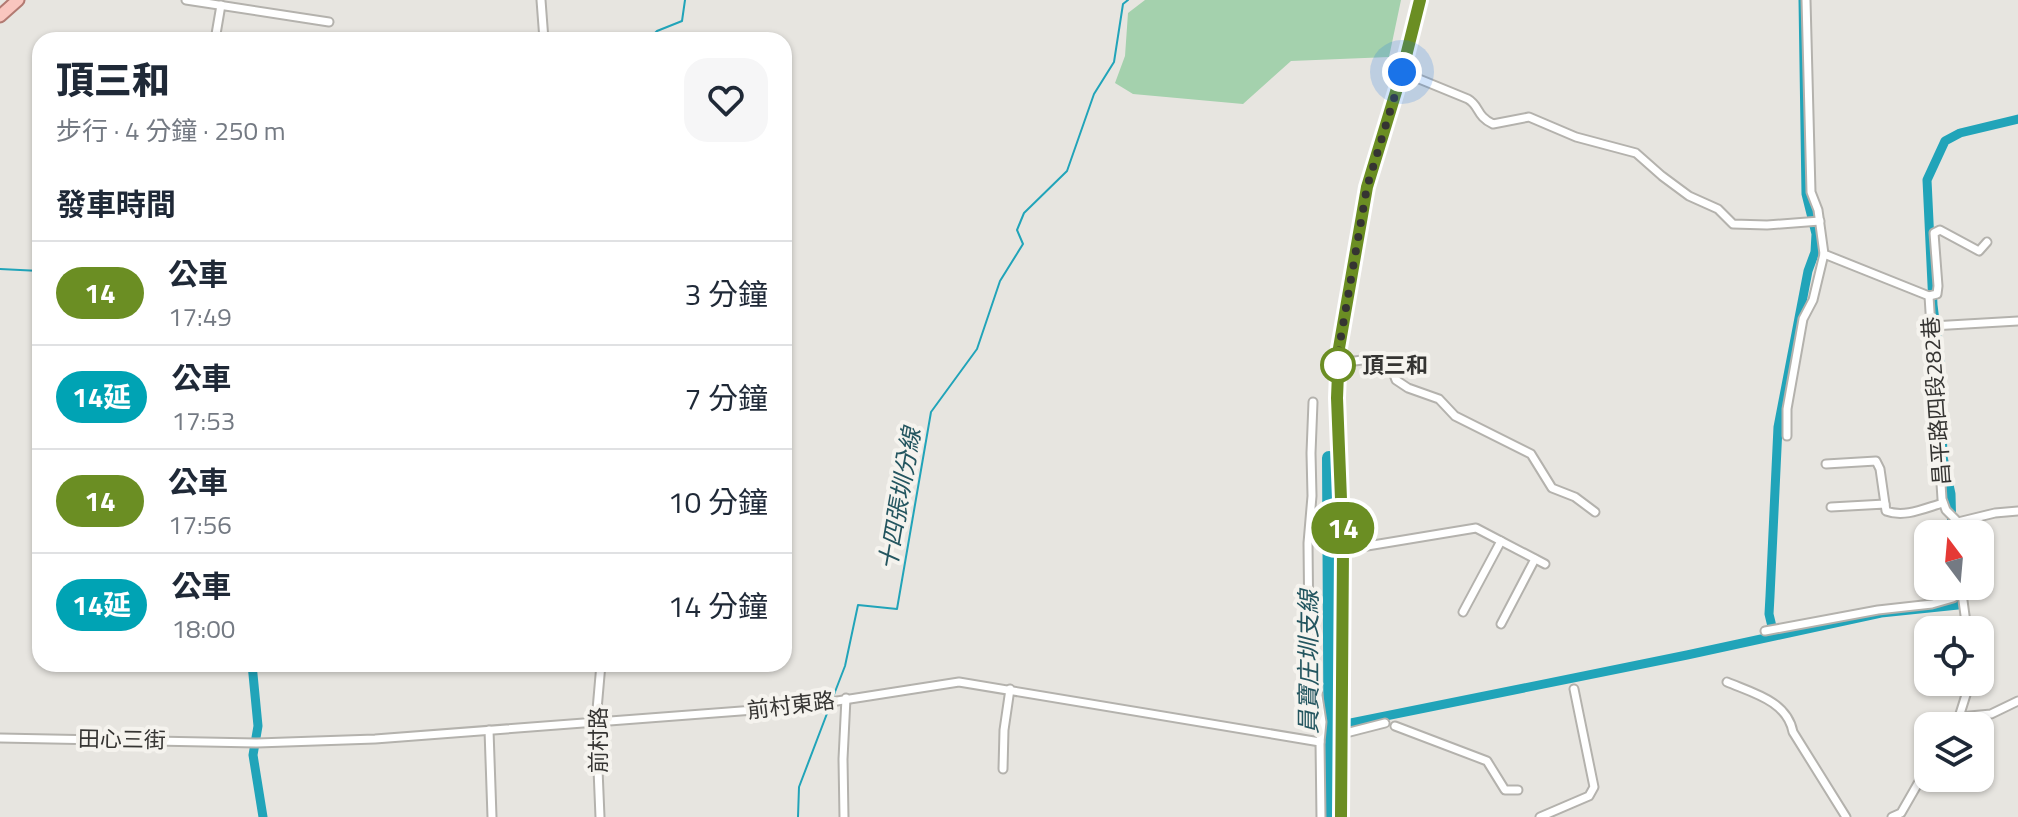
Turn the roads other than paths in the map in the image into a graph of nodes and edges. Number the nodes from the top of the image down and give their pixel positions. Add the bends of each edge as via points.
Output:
1 (18, 0) edge
2 (186, 0) edge
3 (541, 0) edge
4 (1420, 0) edge
5 (1806, 0) edge
6 (221, 5) junction
7 (0, 16) edge
8 (329, 22) dead end
9 (216, 32) edge
10 (543, 32) edge
11 (1402, 72) junction
12 (1820, 221) junction
13 (1987, 242) dead end
14 (1824, 254) junction
15 (1929, 296) junction
16 (2018, 321) edge
17 (1932, 326) junction
18 (1339, 363) junction
19 (1313, 402) dead end
20 (1787, 436) dead end
21 (1826, 464) dead end
22 (1885, 504) junction
23 (1945, 506) junction
24 (1831, 507) dead end
25 (2018, 511) edge
26 (1595, 512) dead end
27 (1956, 520) joint
28 (1501, 541) junction
29 (1343, 550) junction
30 (1535, 559) junction
31 (1545, 564) dead end
32 (1946, 600) edge
33 (1463, 612) dead end
34 (1501, 624) dead end
35 (1765, 631) dead end
36 (600, 672) edge
37 (1727, 682) dead end
38 (1010, 689) junction
39 (1574, 689) dead end
40 (846, 698) junction
41 (2018, 701) edge
42 (1994, 713) edge
43 (596, 721) junction
44 (1385, 723) dead end
45 (1395, 726) dead end
46 (489, 730) junction
47 (1342, 734) junction
48 (0, 738) edge
49 (1320, 742) junction
50 (257, 743) joint
51 (1003, 769) dead end
52 (1518, 790) dead end
53 (1914, 790) edge
54 (1900, 815) edge
55 (492, 817) edge
56 (600, 817) edge
57 (844, 817) edge
58 (1321, 817) edge
59 (1341, 817) edge
60 (1540, 817) edge
61 (1846, 817) edge
62 (1892, 817) edge

1 - 7 main road
2 - 6 street
3 - 10 street
4 - 11 street
5 - 12 street via 1811,192
6 - 8 street
6 - 9 street
11 - 12 street via 1468,99 1493,124 1529,117 1636,153 1733,224
11 - 18 street via 1364,197
12 - 14 street
13 - 15 street via 1979,251 1940,230 1934,233 1938,286 1937,294
14 - 15 street, 昌平路四段282巷
14 - 20 street via 1803,319
15 - 17 street, 昌平路四段282巷
16 - 17 street
17 - 23 street, 昌平路四段282巷
18 - 26 street via 1378,358 1389,362 1396,380 1439,399 1455,416 1531,454 1552,488
18 - 29 street
19 - 49 street via 1309,637 1322,722
21 - 22 street via 1876,461
22 - 23 street via 1894,514
22 - 24 street
23 - 27 street, 昌平路四段282巷
25 - 27 street
28 - 29 street via 1476,528
28 - 30 street
28 - 33 street
29 - 47 street
30 - 31 street
30 - 34 street
32 - 35 street
36 - 43 street, 前村路
37 - 61 street via 1782,708
38 - 40 street, 前村東路 via 959,682
38 - 49 street, 前村東路
38 - 51 street
39 - 60 street via 1594,787 1589,796
40 - 43 street, 前村東路 via 805,706
40 - 57 street
41 - 42 street
43 - 46 street, 前村東路
43 - 56 street, 前村路
44 - 47 street
45 - 52 street via 1487,761 1505,790
46 - 50 street, 前村東路
46 - 55 street
47 - 59 street
48 - 50 street, 田心三街
49 - 58 street
53 - 54 street
54 - 62 street

